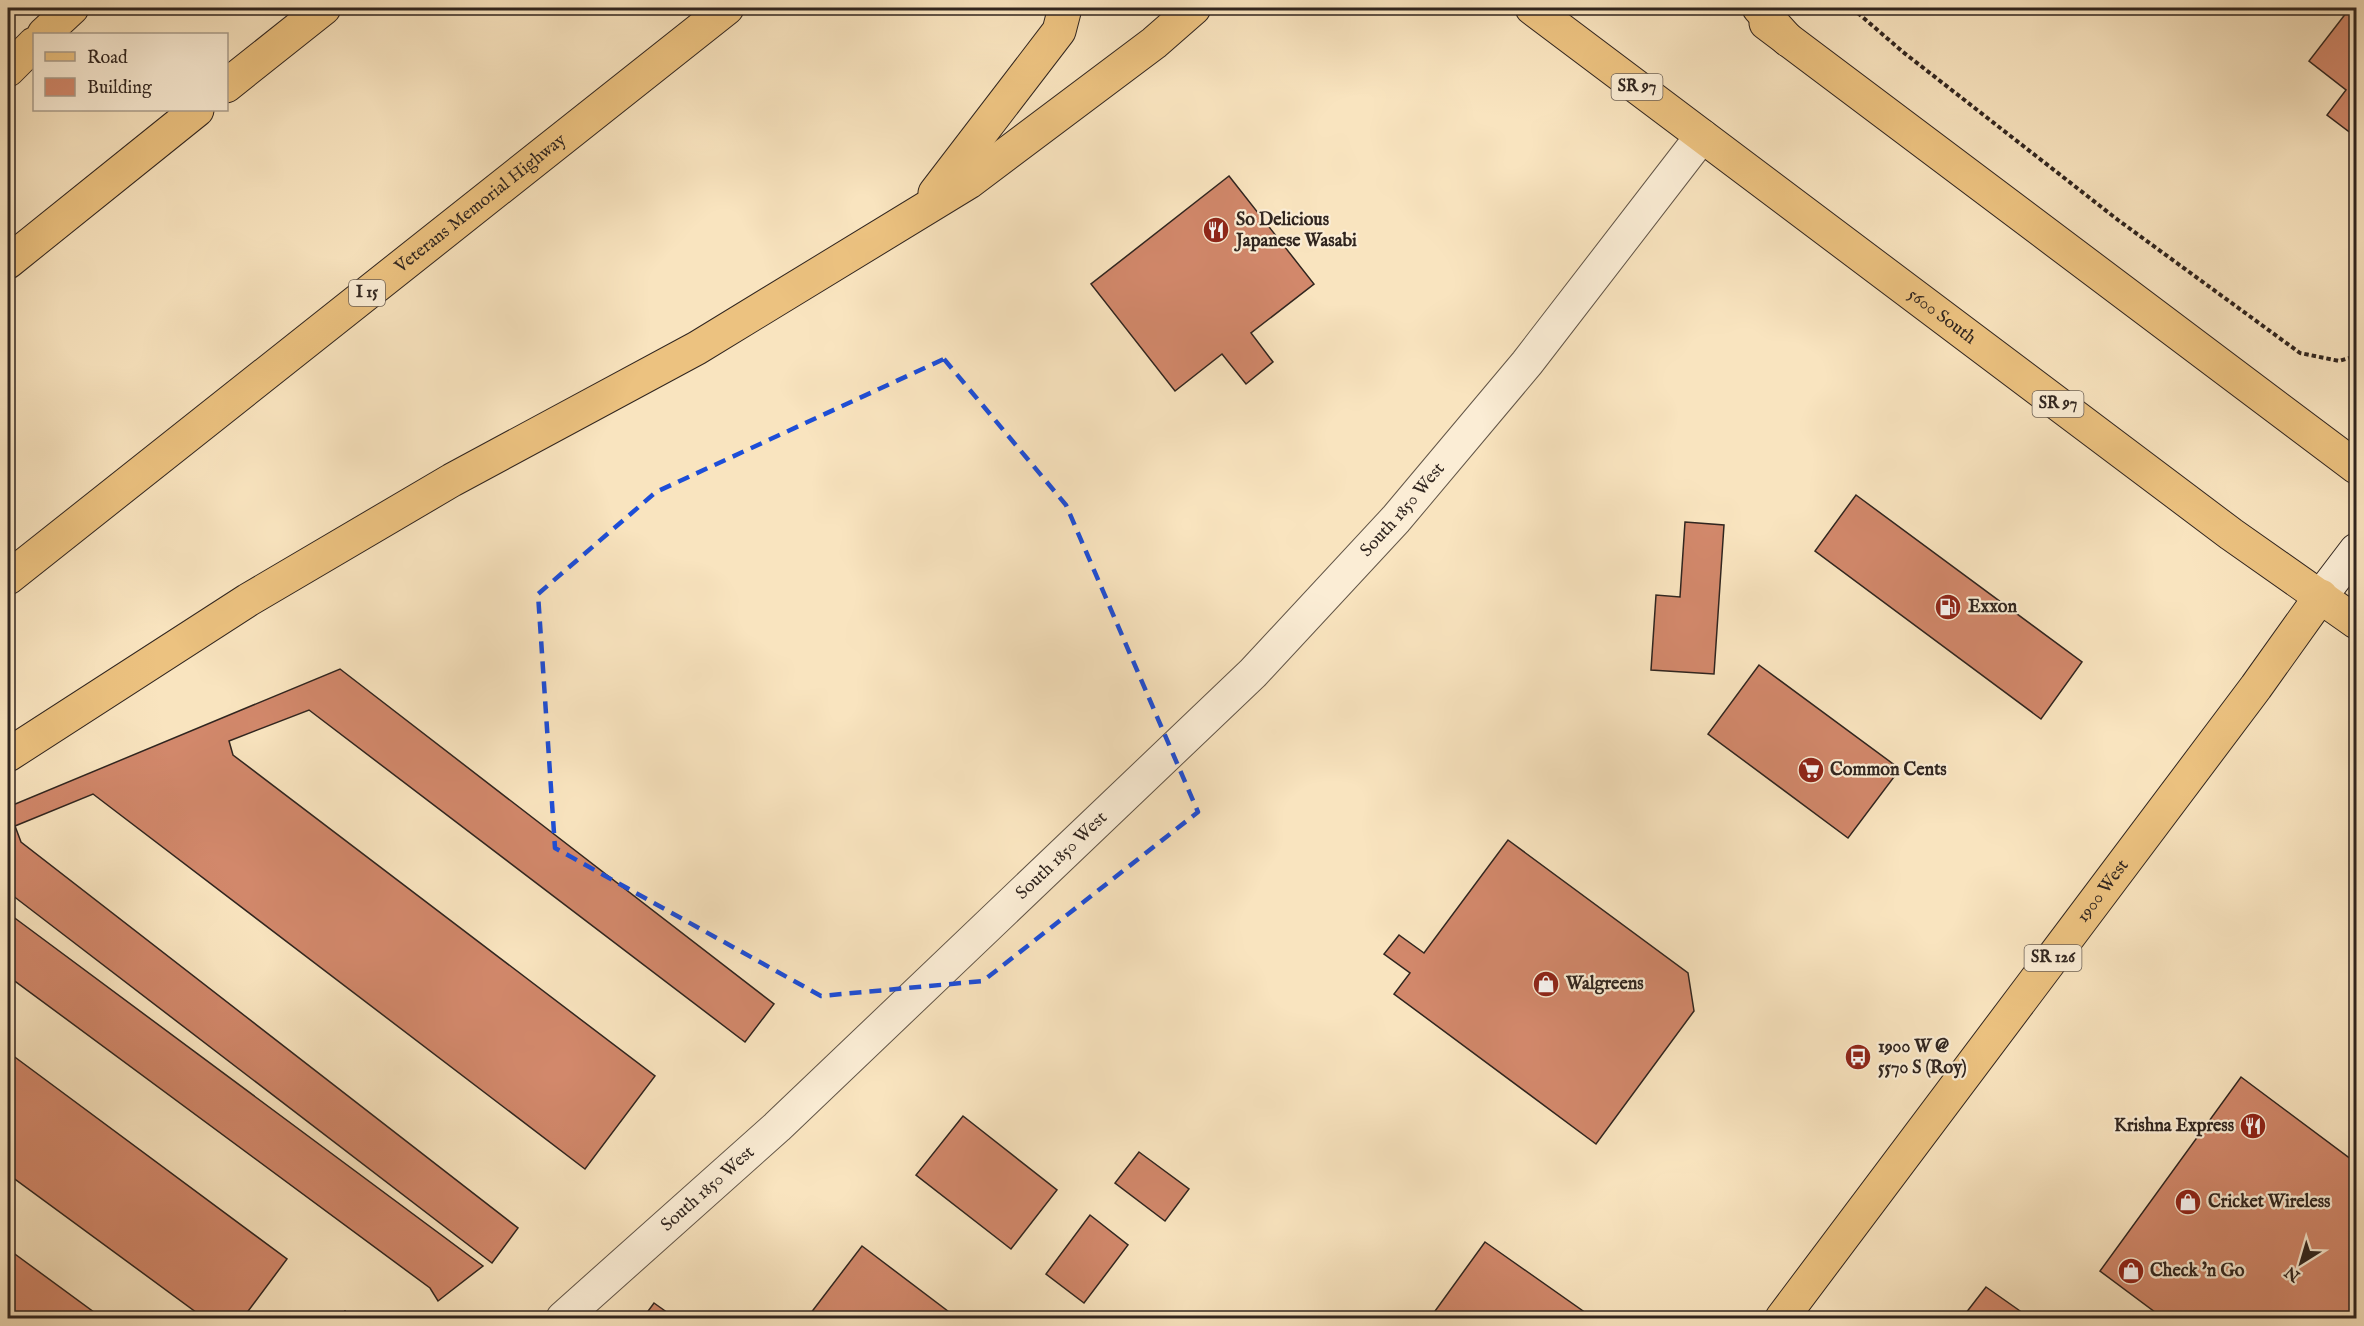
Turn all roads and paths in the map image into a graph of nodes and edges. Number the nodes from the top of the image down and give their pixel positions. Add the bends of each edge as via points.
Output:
1 (72, 8) edge
2 (324, 8) edge
3 (727, 8) edge
4 (1065, 8) edge
5 (1194, 8) edge
6 (1532, 8) edge
7 (1745, 8) edge
8 (1759, 8) edge
9 (1852, 8) edge
10 (45, 33) edge
11 (1788, 40) junction
12 (33, 45) edge
13 (8, 70) edge
14 (228, 84) edge
15 (196, 111) edge
16 (1702, 136) junction
17 (919, 213) junction
18 (8, 262) edge
19 (2356, 356) edge
20 (2356, 467) edge
21 (2356, 550) edge
22 (8, 578) edge
23 (2321, 596) junction
24 (2356, 622) edge
25 (8, 755) edge
26 (562, 1318) edge
27 (1782, 1318) edge

1 - 10 main road
2 - 14 main road
3 - 22 main road, Veterans Memorial Highway / I 15
4 - 17 main road via 1059,31
5 - 17 main road via 1154,43 969,182
6 - 16 main road, 5600 South / SR 97
7 - 11 main road
8 - 11 main road
9 - 19 path via 2118,220 2300,353 2339,361
11 - 20 main road
12 - 13 main road
15 - 18 main road
16 - 23 main road, 5600 South / SR 97 via 2222,527
16 - 26 street, South 1850 West via 1527,363 1396,519 1253,674 777,1127
17 - 25 main road via 697,348 452,480 248,600
21 - 23 street, 1900 West / SR 126
23 - 24 main road, 5600 South / SR 97
23 - 27 main road, 1900 West / SR 126

